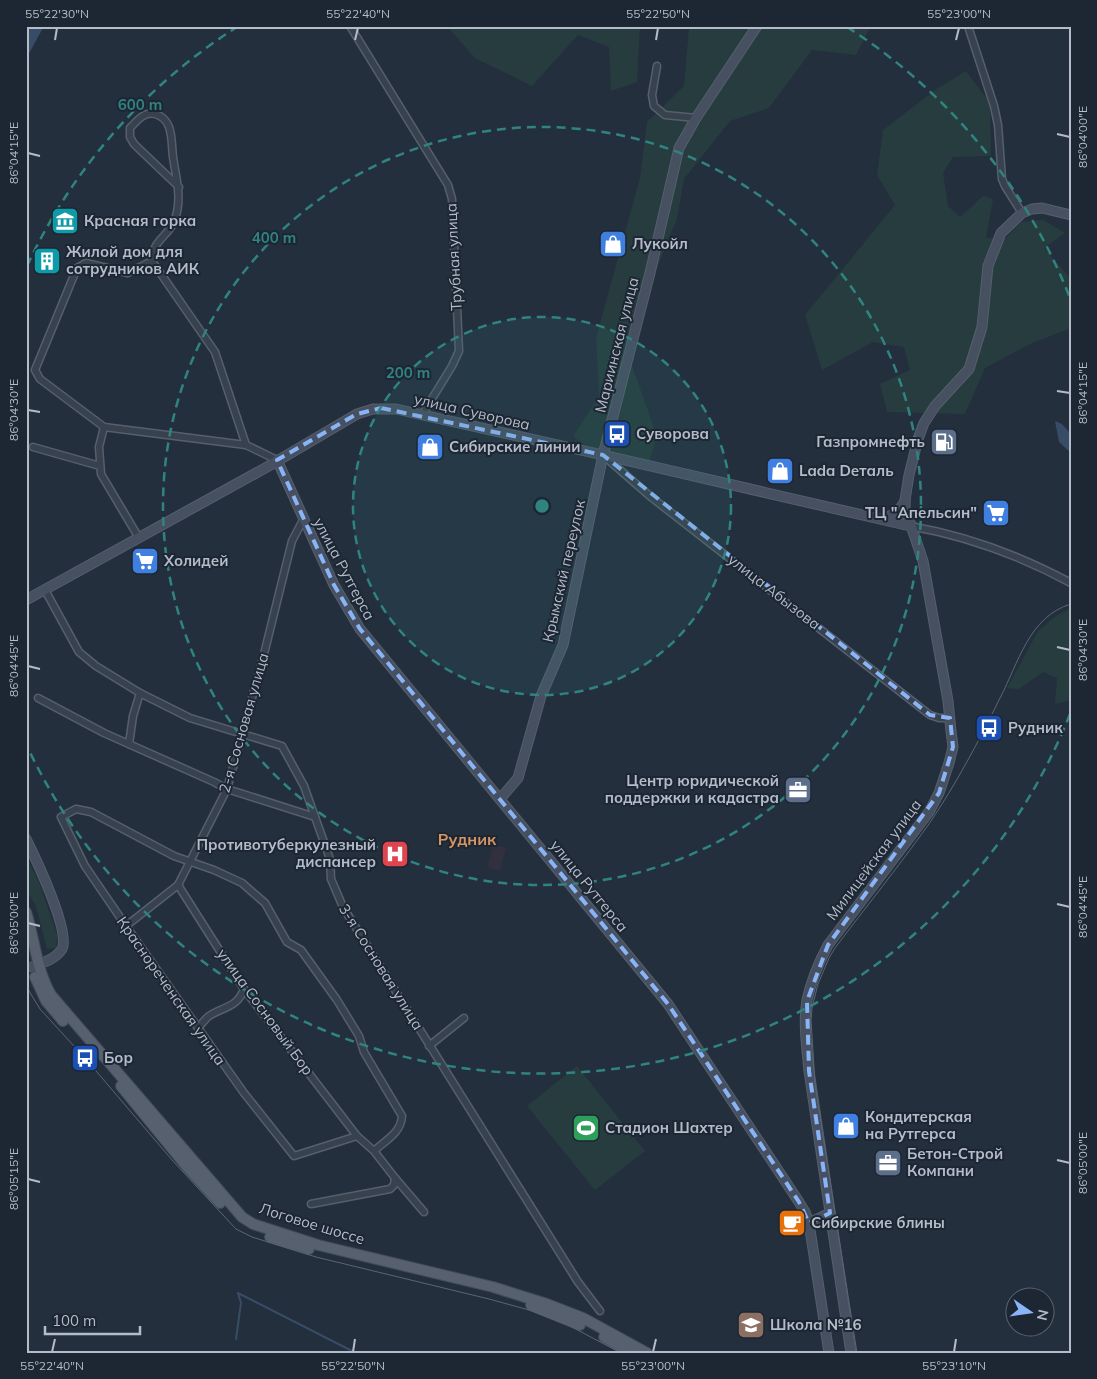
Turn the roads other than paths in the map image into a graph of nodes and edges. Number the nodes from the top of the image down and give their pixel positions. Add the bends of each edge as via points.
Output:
1 (350, 26) edge
2 (757, 26) edge
3 (968, 26) edge
4 (657, 66) dead end
5 (696, 118) junction
6 (179, 187) junction
7 (1022, 213) junction
8 (1071, 215) edge
9 (152, 261) junction
10 (422, 415) junction
11 (104, 427) junction
12 (246, 446) junction
13 (33, 447) dead end
14 (603, 455) junction
15 (277, 460) junction
16 (100, 466) junction
17 (905, 500) junction
18 (880, 519) junction
19 (303, 520) junction
20 (910, 526) junction
21 (139, 538) junction
22 (1071, 583) edge
23 (45, 590) junction
24 (26, 600) edge
25 (140, 694) junction
26 (38, 698) dead end
27 (950, 718) junction
28 (243, 735) junction
29 (129, 744) junction
30 (227, 790) junction
31 (500, 799) junction
32 (315, 817) junction
33 (26, 839) edge
34 (190, 862) junction
35 (178, 885) junction
36 (26, 912) edge
37 (126, 926) junction
38 (26, 934) edge
39 (35, 966) junction
40 (244, 989) junction
41 (464, 1018) dead end
42 (198, 1028) junction
43 (429, 1046) junction
44 (357, 1136) junction
45 (374, 1150) junction
46 (395, 1178) junction
47 (311, 1204) dead end
48 (424, 1212) dead end
49 (830, 1213) junction
50 (809, 1223) junction
51 (600, 1311) dead end
52 (632, 1353) edge
53 (647, 1353) edge
54 (829, 1353) edge
55 (851, 1353) edge

1 - 10 street, Трубная улица via 448,185 452,199 459,351
2 - 5 main road, Мариинская улица
3 - 7 street via 994,106 1002,179
4 - 5 street via 652,95 654,106 665,115
5 - 14 main road, Мариинская улица via 679,148
6 - 6 street via 130,137 130,128 146,114 154,113 164,118 170,128
6 - 9 street via 173,223 152,252
7 - 8 main road via 1042,208
7 - 17 main road via 1001,233 988,266 982,327 969,369 924,423
9 - 11 street via 128,273 86,263 77,268 34,370 40,379
9 - 12 street via 215,352
10 - 14 main road, улица Суворова
10 - 15 main road, улица Суворова via 388,408 365,411
11 - 12 street
11 - 16 street via 99,447
12 - 15 street
13 - 16 street
14 - 18 main road, улица Суворова
14 - 27 street, улица Абызова via 651,497 930,715
14 - 31 main road, Крымский переулок via 563,645 541,696 518,778
15 - 19 main road, улица Рутгерса
15 - 21 main road, улица Суворова
16 - 21 street via 101,474
17 - 18 main road via 896,514
17 - 20 main road, Милицейская улица
18 - 20 main road, улица Суворова
19 - 28 street, 2-я Сосновая улица via 288,555
19 - 31 main road, улица Рутгерса via 334,585 360,629
20 - 22 street, улица Суворова via 970,540 1010,554
20 - 27 main road, Милицейская улица via 923,561
21 - 23 main road, улица Суворова
23 - 24 main road, улица Суворова
23 - 25 street via 79,652
25 - 28 street via 190,718
25 - 29 street
26 - 29 street
27 - 49 main road, Милицейская улица via 952,747 939,794 929,812 828,945 807,1001 809,1071
28 - 30 street, 2-я Сосновая улица
28 - 32 street, 3-я Сосновая улица via 282,746 304,786
29 - 30 street
30 - 32 street
30 - 34 street, 2-я Сосновая улица
31 - 50 main road, улица Рутгерса via 668,1004 799,1202
32 - 43 street, 3-я Сосновая улица via 330,859 331,879 343,907
33 - 39 main road via 64,936 59,953
34 - 35 street, 2-я Сосновая улица
34 - 37 street, Краснореченская улица via 90,812 76,809 61,817 85,866
34 - 45 street via 242,883 265,903 287,942 301,950 337,1000 402,1116 398,1130
35 - 37 street, 2-я Сосновая улица
35 - 40 street, улица Сосновый Бор
36 - 39 main road, Логовое шоссе
37 - 42 street, Краснореченская улица
38 - 39 main road, Логовое шоссе
39 - 52 main road, Логовое шоссе via 46,1000 188,1168 239,1223 251,1230 317,1251 528,1304 583,1326
39 - 53 main road, Логовое шоссе via 63,1010 242,1217 253,1224 318,1245 493,1287 547,1304 583,1318
40 - 42 street via 242,997 209,1016
40 - 44 street, улица Сосновый Бор
41 - 43 street
42 - 44 street, Краснореченская улица via 294,1156
43 - 51 street, 3-я Сосновая улица
44 - 45 street, улица Сосновый Бор
45 - 46 street, улица Сосновый Бор
46 - 47 street via 390,1189
46 - 48 street, улица Сосновый Бор
49 - 50 main road
49 - 55 main road
50 - 54 main road, улица Рутгерса

